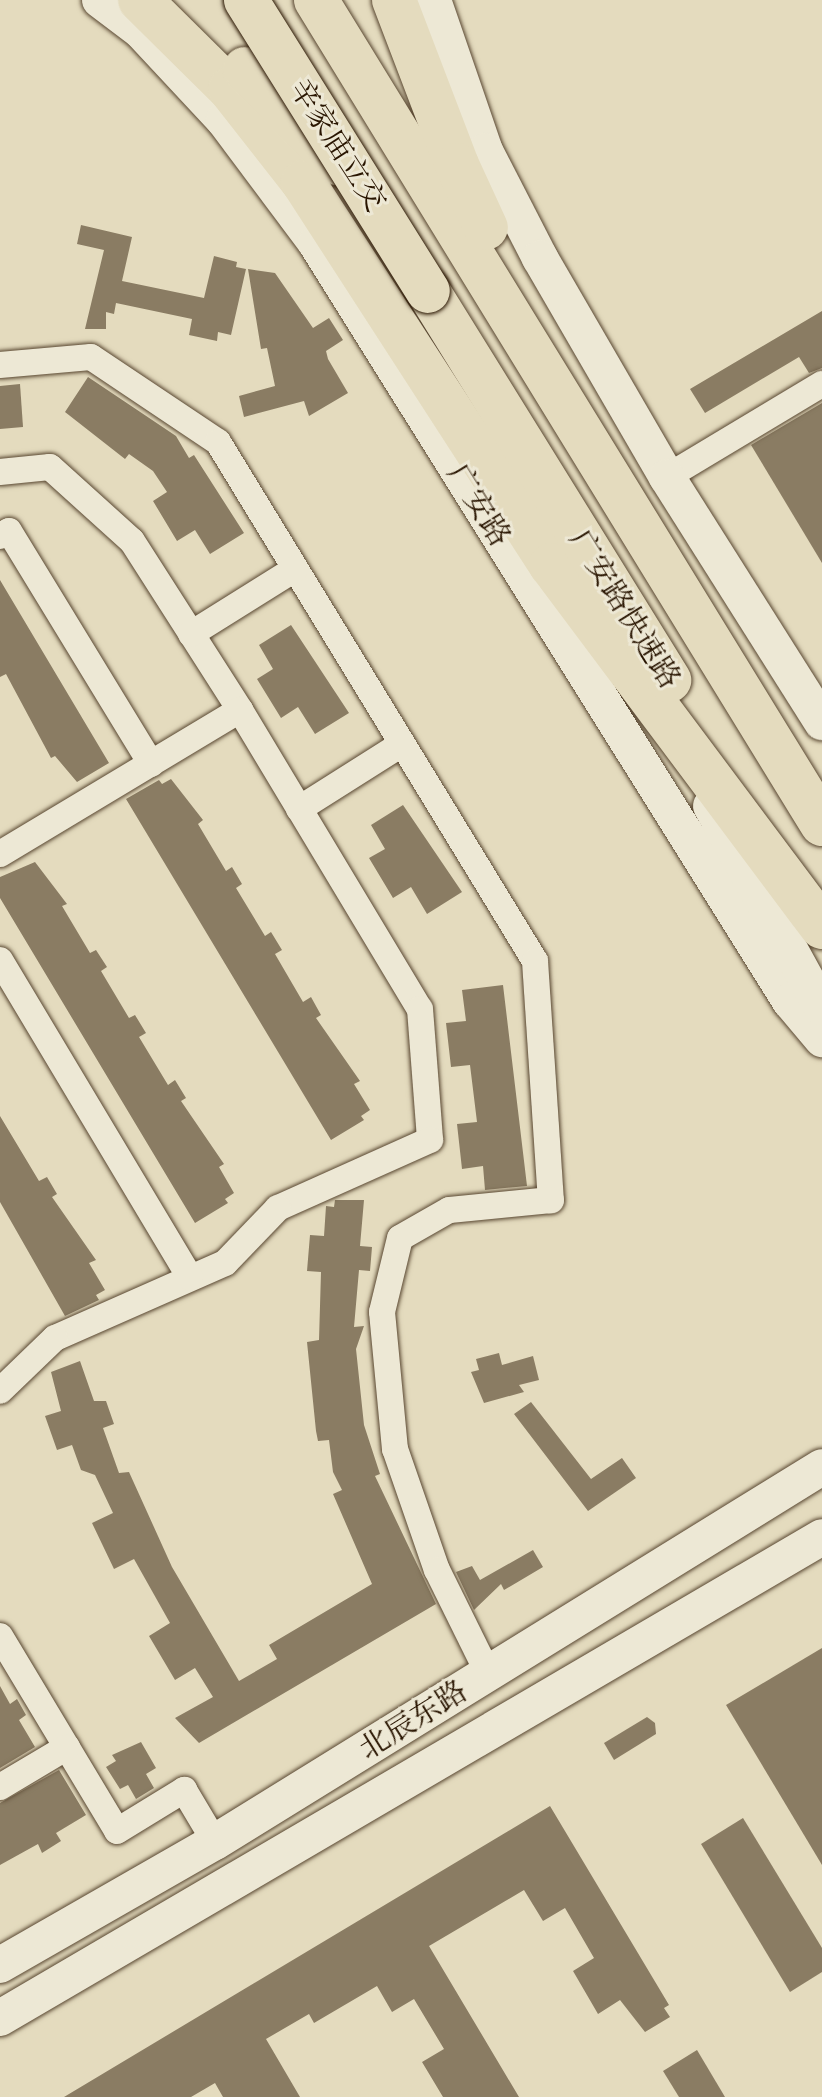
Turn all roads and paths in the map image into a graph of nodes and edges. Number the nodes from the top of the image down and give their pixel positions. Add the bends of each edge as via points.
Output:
1 (100, 0) edge
2 (140, 0) edge
3 (175, 0) edge
4 (246, 0) edge
5 (316, 0) edge
6 (329, 0) edge
7 (394, 0) edge
8 (433, 0) edge
9 (371, 87) junction
10 (377, 203) junction
11 (489, 259) junction
12 (428, 291) joint
13 (0, 365) edge
14 (822, 384) edge
15 (0, 472) edge
16 (667, 477) junction
17 (0, 536) edge
18 (551, 565) junction
19 (295, 569) junction
20 (191, 634) junction
21 (725, 661) junction
22 (240, 710) junction
23 (822, 722) edge
24 (402, 744) junction
25 (151, 764) junction
26 (822, 790) edge
27 (299, 809) junction
28 (822, 824) edge
29 (0, 854) edge
30 (822, 926) edge
31 (0, 960) edge
32 (822, 1008) edge
33 (822, 1039) edge
34 (190, 1278) junction
35 (0, 1391) edge
36 (822, 1467) edge
37 (822, 1537) edge
38 (0, 1636) edge
39 (488, 1673) junction
40 (67, 1747) junction
41 (0, 1787) edge
42 (215, 1842) junction
43 (0, 1965) edge
44 (0, 2018) edge

1 - 33 main road, 广安路 via 141,31 224,120 316,243 782,988
2 - 18 highway via 248,112 303,182
3 - 10 highway, bridge
4 - 10 highway, 辛家庙立交, bridge
5 - 9 highway, 辛家庙立交
6 - 9 highway
7 - 11 highway
8 - 16 main road via 485,151 540,258
9 - 11 highway, 辛家庙立交
10 - 12 highway, 辛家庙立交, bridge
11 - 21 highway, 广安路快速路 via 583,431
12 - 30 highway, 广安路快速路
13 - 19 street via 91,357 218,442
14 - 16 street
15 - 20 street via 50,467 132,541
16 - 23 main road
17 - 25 street via 9,531
18 - 30 highway
18 - 32 main road via 692,775 768,903
19 - 20 street
19 - 24 street
20 - 22 street
21 - 26 highway
21 - 28 highway, 广安路快速路
22 - 25 street
22 - 27 street
24 - 27 street
24 - 39 street via 535,961 551,1200 449,1210 400,1238 382,1312 395,1449 437,1570
25 - 29 street
27 - 34 street via 420,1009 430,1140 278,1208 225,1263
31 - 34 street
34 - 35 street via 55,1338
36 - 39 main road, 北辰东路
37 - 44 main road, 北辰东路
38 - 40 street
39 - 42 main road, 北辰东路
40 - 41 street
40 - 42 street via 117,1831 184,1790
42 - 43 main road, 北辰东路

